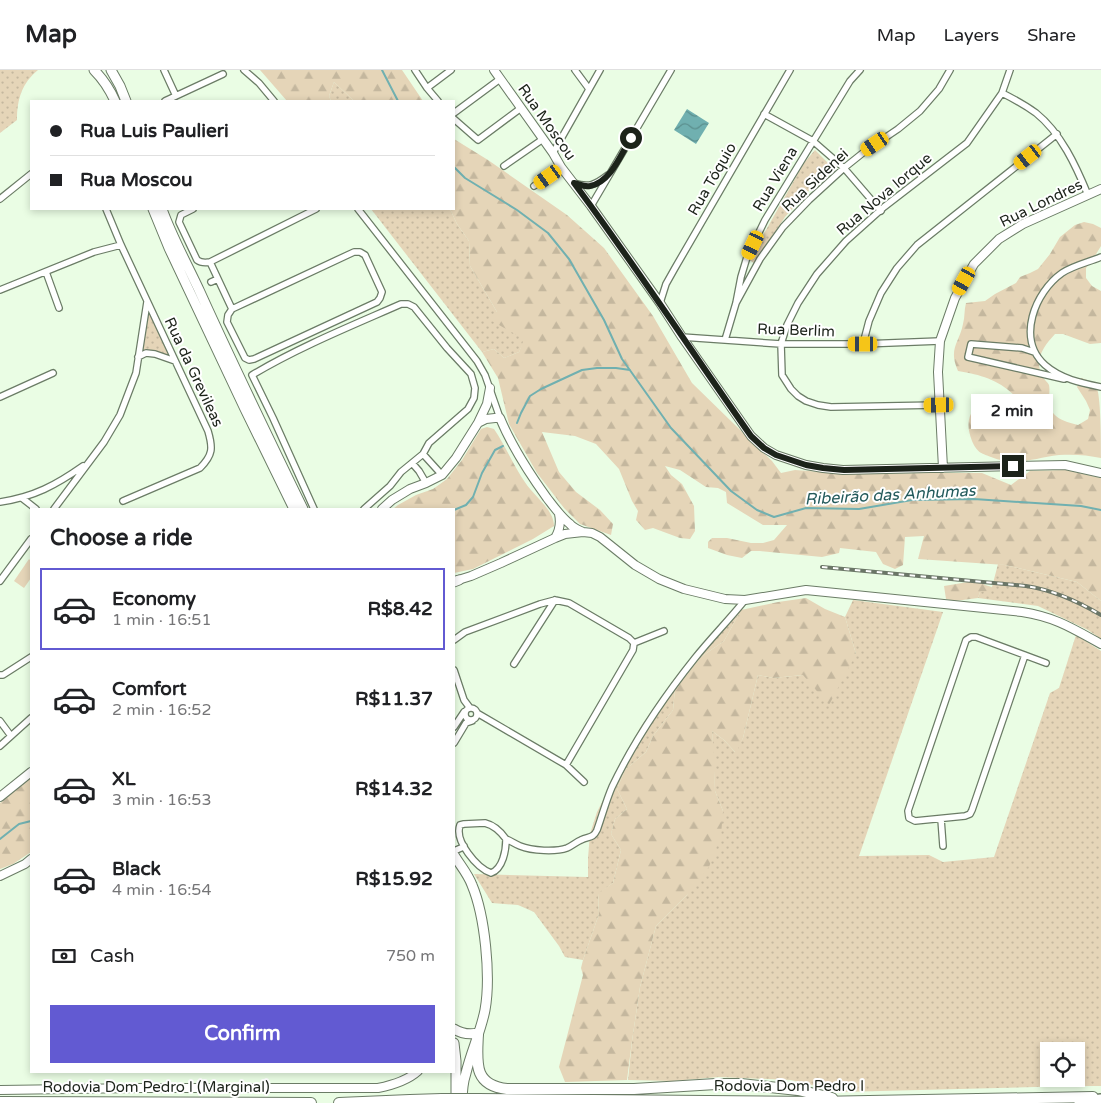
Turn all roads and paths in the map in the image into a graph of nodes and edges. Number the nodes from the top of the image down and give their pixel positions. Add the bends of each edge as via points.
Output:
1 (94, 70) edge
2 (106, 70) edge
3 (111, 70) edge
4 (119, 70) edge
5 (164, 70) edge
6 (244, 70) edge
7 (416, 70) edge
8 (451, 70) edge
9 (494, 70) edge
10 (576, 70) edge
11 (600, 70) edge
12 (671, 70) edge
13 (790, 70) edge
14 (860, 70) edge
15 (950, 70) edge
16 (1010, 70) edge
17 (223, 74) dead end
18 (500, 79) junction
19 (120, 86) junction
20 (427, 88) junction
21 (589, 89) junction
22 (1002, 93) junction
23 (176, 96) junction
24 (115, 100) edge
25 (126, 100) edge
26 (167, 100) edge
27 (273, 100) edge
28 (437, 100) edge
29 (521, 108) junction
30 (455, 112) edge
31 (764, 114) junction
32 (455, 120) edge
33 (1057, 134) junction
34 (543, 138) junction
35 (813, 141) junction
36 (553, 153) junction
37 (504, 166) dead end
38 (561, 167) junction
39 (844, 168) junction
40 (611, 172) junction
41 (30, 175) edge
42 (574, 183) junction
43 (534, 186) dead end
44 (1101, 189) edge
45 (1088, 194) junction
46 (0, 199) edge
47 (591, 206) junction
48 (108, 210) edge
49 (153, 210) edge
50 (162, 210) edge
51 (312, 210) edge
52 (359, 210) edge
53 (881, 211) junction
54 (180, 212) edge
55 (121, 245) junction
56 (1101, 257) edge
57 (210, 262) junction
58 (745, 264) junction
59 (755, 268) junction
60 (46, 272) junction
61 (741, 277) junction
62 (218, 278) junction
63 (748, 280) junction
64 (211, 282) dead end
65 (0, 290) edge
66 (148, 302) junction
67 (660, 303) junction
68 (736, 303) junction
69 (59, 308) dead end
70 (232, 309) junction
71 (682, 337) junction
72 (725, 340) junction
73 (940, 341) junction
74 (781, 344) junction
75 (863, 344) junction
76 (1034, 352) junction
77 (138, 357) junction
78 (175, 361) junction
79 (52, 373) dead end
80 (252, 375) junction
81 (1068, 380) junction
82 (241, 382) junction
83 (1101, 387) edge
84 (490, 388) junction
85 (0, 397) edge
86 (939, 405) junction
87 (500, 418) junction
88 (478, 423) junction
89 (423, 454) junction
90 (89, 461) junction
91 (412, 464) junction
92 (943, 468) junction
93 (1101, 473) edge
94 (442, 475) junction
95 (426, 483) junction
96 (22, 498) junction
97 (123, 501) dead end
98 (0, 502) edge
99 (35, 508) edge
100 (55, 508) edge
101 (294, 508) edge
102 (303, 508) edge
103 (314, 508) edge
104 (365, 508) edge
105 (383, 508) edge
106 (560, 514) junction
107 (583, 532) junction
108 (555, 538) junction
109 (30, 540) edge
110 (0, 581) edge
111 (455, 581) edge
112 (555, 600) junction
113 (745, 600) junction
114 (664, 631) dead end
115 (455, 639) edge
116 (634, 643) junction
117 (1101, 644) edge
118 (1025, 655) junction
119 (30, 658) edge
120 (1046, 663) dead end
121 (514, 664) dead end
122 (455, 673) edge
123 (0, 675) edge
124 (468, 709) junction
125 (477, 713) junction
126 (30, 719) edge
127 (472, 720) junction
128 (0, 721) edge
129 (455, 725) edge
130 (11, 736) junction
131 (455, 741) edge
132 (0, 746) edge
133 (566, 764) junction
134 (30, 773) edge
135 (584, 782) dead end
136 (0, 797) edge
137 (941, 819) junction
138 (506, 839) junction
139 (464, 846) junction
140 (942, 846) dead end
141 (455, 854) edge
142 (455, 857) edge
143 (30, 860) edge
144 (0, 876) edge
145 (455, 1030) edge
146 (478, 1033) junction
147 (455, 1052) edge
148 (415, 1073) edge
149 (0, 1090) edge
150 (1101, 1098) edge
151 (3, 1101) edge
152 (845, 1101) junction
153 (311, 1103) edge
154 (339, 1103) edge
155 (456, 1103) edge
156 (462, 1103) edge
157 (1080, 1103) edge

1 - 2 main road
1 - 24 main road
3 - 19 main road
4 - 19 main road
5 - 23 street
6 - 27 street
7 - 20 street
8 - 20 street
9 - 18 street, Rua Moscou
10 - 21 street
11 - 21 street
12 - 40 street
13 - 31 street, Rua Tóquio
14 - 35 street, Rua Viena
15 - 39 street, Rua Sidenei via 940,89 920,110
16 - 22 street, Rua Nova Iorque
17 - 23 street
18 - 29 street, Rua Moscou
18 - 30 street
19 - 25 main road
20 - 28 street
21 - 36 street
22 - 33 street via 1037,114
22 - 53 street, Rua Nova Iorque via 967,142
23 - 26 street
29 - 32 street via 478,140
29 - 34 street, Rua Moscou
31 - 35 street
31 - 67 street, Rua Tóquio via 666,284
33 - 45 street
33 - 75 street via 917,244 881,293
34 - 36 street, Rua Moscou
34 - 37 street
35 - 39 street
35 - 58 street, Rua Viena via 765,220
36 - 38 street, Rua Moscou
38 - 42 street, Rua Moscou
38 - 43 street
39 - 53 street
39 - 59 street, Rua Sidenei via 783,227
40 - 42 street via 590,186
40 - 47 street
41 - 46 street
42 - 47 street, Rua Moscou
44 - 45 street, Rua Londres
45 - 73 street, Rua Londres via 1023,224 986,251 974,264 955,298
47 - 67 street, Rua Moscou
48 - 55 street, Rua da Grevileas
49 - 101 main road
50 - 82 main road
51 - 57 street
52 - 84 street via 477,361
53 - 74 street, Rua Nova Iorque via 846,241 817,274 787,324
54 - 57 street via 180,222 197,260
55 - 60 street via 94,252
55 - 66 street, Rua da Grevileas
56 - 76 street via 1064,272 1049,284 1031,320
57 - 62 street
58 - 59 street
58 - 61 street, Rua Viena
59 - 63 street, Rua Sidenei
60 - 65 street
60 - 69 street
61 - 63 street
61 - 68 street, Rua Viena
62 - 64 street
62 - 70 street
63 - 68 street, Rua Sidenei
66 - 77 street
66 - 78 street, Rua da Grevileas
67 - 71 street, Rua Moscou
68 - 72 street, Rua Viena
70 - 70 street via 354,252 365,255 382,292 377,302 250,360 245,358 227,322
71 - 72 street, Rua Berlim
71 - 92 street, Rua Moscou via 751,436 776,455 806,465 844,470
72 - 74 street, Rua Berlim
73 - 75 street, Rua Berlim
73 - 86 street, Rua Londres
74 - 75 street, Rua Berlim
74 - 86 street via 782,375 791,389 806,401 832,407
76 - 81 street via 1045,365
76 - 81 street via 971,344 968,358
77 - 78 street via 146,353
77 - 90 street via 120,415
78 - 97 street, Rua da Grevileas via 208,431 211,452 200,468
79 - 85 street
80 - 82 street
80 - 89 street via 335,334 401,304 408,304 471,374 475,388 471,405 429,443
80 - 103 street
81 - 83 street
82 - 102 main road
84 - 87 street
84 - 88 street
86 - 92 street, Rua Londres
87 - 88 street
87 - 106 street via 523,463
88 - 94 street
89 - 91 street
89 - 94 street
90 - 96 street via 66,478
90 - 100 street
91 - 95 street
91 - 104 street
92 - 93 street, Rua Moscou via 1065,465
94 - 95 street
95 - 105 street via 410,489
96 - 98 street
96 - 99 street
106 - 107 street via 571,526
106 - 108 street via 561,523
107 - 108 street
107 - 113 street via 600,537 635,565 659,579 684,589 725,599
108 - 111 street via 501,564
109 - 110 street
112 - 115 street via 465,632
112 - 116 street via 568,603
112 - 121 street
113 - 117 street via 806,590 1039,614 1072,627
113 - 138 street via 674,686 642,732 613,787 593,836 566,848 552,850 521,847
114 - 116 street
116 - 133 street via 633,650
118 - 120 street
118 - 137 street via 970,814
118 - 137 street via 976,637 966,640 908,811 909,818 915,821
119 - 123 street
122 - 124 street
124 - 125 street
124 - 127 street via 465,718
124 - 129 street
125 - 127 street
125 - 133 street
126 - 130 street
127 - 131 street via 466,723
128 - 130 street
130 - 132 street
133 - 135 street
134 - 136 street
137 - 140 street
138 - 139 street via 489,824 464,824 458,828
138 - 139 street via 500,867 491,873 482,868
139 - 141 street
142 - 146 main road via 479,904 484,934 488,984
143 - 144 street
145 - 146 main road via 468,1035
146 - 152 highway via 477,1065 482,1077 496,1088 634,1089 741,1084 798,1090
146 - 156 main road via 462,1090
147 - 155 main road
148 - 149 street via 378,1088
150 - 152 highway, Rodovia Dom Pedro I
150 - 157 highway
151 - 153 highway, Rodovia Dom Pedro I (Marginal)
152 - 154 highway, Rodovia Dom Pedro I, bridge via 442,1099

